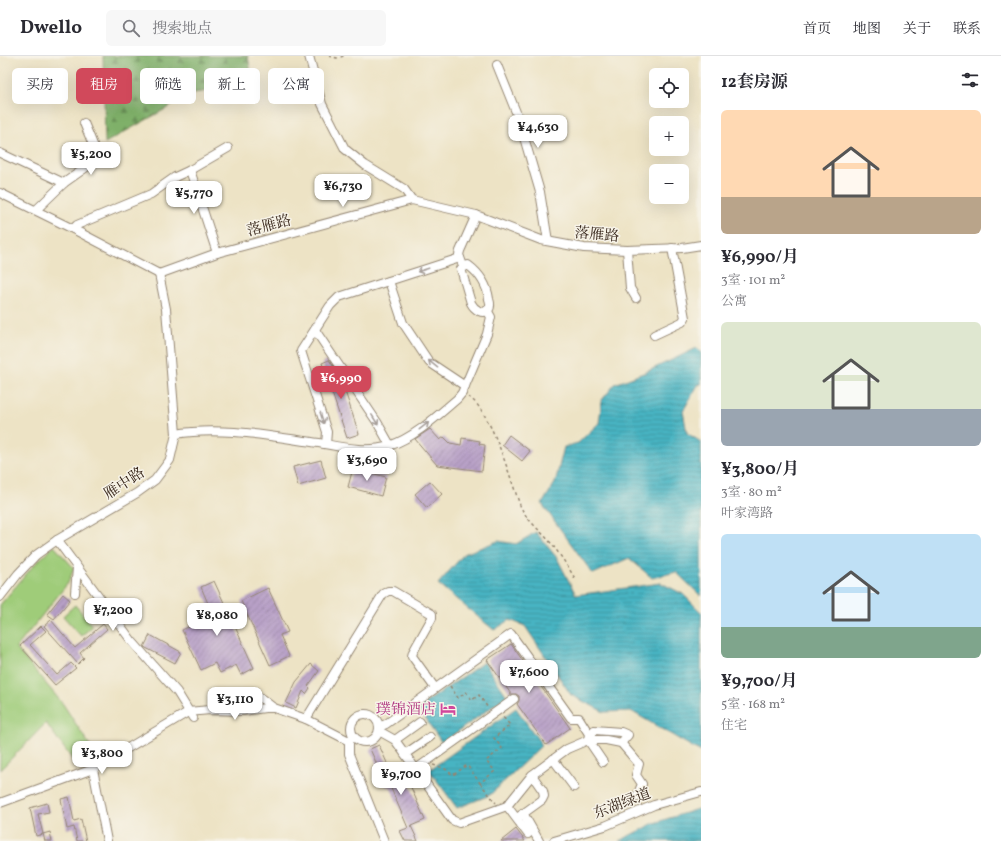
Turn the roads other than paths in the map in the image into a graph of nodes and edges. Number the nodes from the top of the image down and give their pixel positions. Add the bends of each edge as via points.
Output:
1 (309, 56) edge
2 (497, 65) dead end
3 (84, 123) dead end
4 (228, 148) dead end
5 (0, 153) edge
6 (190, 170) junction
7 (64, 183) junction
8 (0, 194) edge
9 (412, 200) junction
10 (36, 210) junction
11 (476, 215) junction
12 (73, 229) junction
13 (548, 241) junction
14 (701, 245) edge
15 (672, 248) junction
16 (627, 250) junction
17 (217, 253) junction
18 (460, 258) junction
19 (464, 267) junction
20 (159, 274) junction
21 (389, 281) junction
22 (636, 298) dead end
23 (487, 310) junction
24 (315, 330) junction
25 (654, 335) dead end
26 (463, 390) junction
27 (176, 434) junction
28 (326, 444) junction
29 (390, 445) junction
30 (57, 540) junction
31 (77, 568) junction
32 (75, 593) dead end
33 (0, 597) edge
34 (435, 688) junction
35 (514, 699) dead end
36 (274, 708) junction
37 (210, 710) junction
38 (190, 715) junction
39 (306, 719) junction
40 (420, 722) dead end
41 (379, 729) junction
42 (430, 737) dead end
43 (352, 739) junction
44 (395, 740) junction
45 (588, 740) junction
46 (405, 754) junction
47 (553, 759) junction
48 (604, 762) dead end
49 (92, 769) junction
50 (416, 769) junction
51 (532, 774) junction
52 (574, 787) dead end
53 (701, 792) edge
54 (637, 796) dead end
55 (0, 803) edge
56 (504, 807) junction
57 (520, 816) junction
58 (528, 834) dead end
59 (107, 841) edge
60 (384, 841) edge
61 (539, 841) edge
62 (554, 841) edge

1 - 9 street via 322,104 345,149 364,165 404,189
2 - 13 street via 518,117 540,192
3 - 7 street via 96,152 88,166
4 - 6 street
5 - 7 street
6 - 12 street via 151,194 77,225
6 - 17 street
7 - 10 street
8 - 10 street
9 - 11 street, 落雁路
9 - 17 street, 落雁路
10 - 12 street
11 - 13 street, 落雁路
11 - 18 street via 460,251
12 - 20 street
13 - 16 street, 落雁路 via 584,248
14 - 15 street, 落雁路
15 - 16 street, 落雁路
15 - 25 street via 685,318 682,322
16 - 22 street via 630,288
17 - 20 street, 落雁路
18 - 19 street
18 -> 21 street
19 - 23 street via 468,265 475,270 484,282 490,305
19 - 23 street via 461,269 472,305 480,312
20 - 27 street, 雁中路 via 166,309
21 - 24 street via 335,300
26 -> 21 street via 429,362 403,323
23 - 26 street via 491,317 488,330
24 -> 28 street via 301,351 327,432
24 -> 29 street
29 -> 26 street via 415,432 456,399
27 - 28 street via 205,430
27 - 30 street, 雁中路 via 170,460 155,480
28 - 29 street via 359,449
30 - 31 street
30 - 33 street, 雁中路 via 36,555
31 - 32 street
31 - 38 street via 132,640 177,692
34 - 39 street via 412,656 432,614 393,591 388,591 383,594
34 - 41 street
34 - 45 street via 511,634 571,718 579,718 589,734
35 - 50 street
36 - 37 street via 244,711
36 - 37 street via 254,694 241,693 226,698
36 - 39 street
37 - 38 street
38 - 49 street
39 - 43 street
40 - 44 street
41 - 43 street via 375,738 368,742
41 - 43 street via 376,720 370,715 358,716 352,722
41 - 44 street
42 - 46 street
43 - 60 street via 349,754
44 - 46 street
45 - 47 street via 567,749
45 - 48 street
45 - 54 street via 621,743 639,764 636,775 642,784
46 - 50 street
47 - 51 street
47 - 52 street
49 - 55 street
49 - 59 street
50 - 56 street via 452,820 459,823
51 - 56 street
51 - 57 street via 544,796
53 - 62 street, 东湖绿道 via 654,805 605,826
56 - 57 street
57 - 58 street
57 - 61 street

